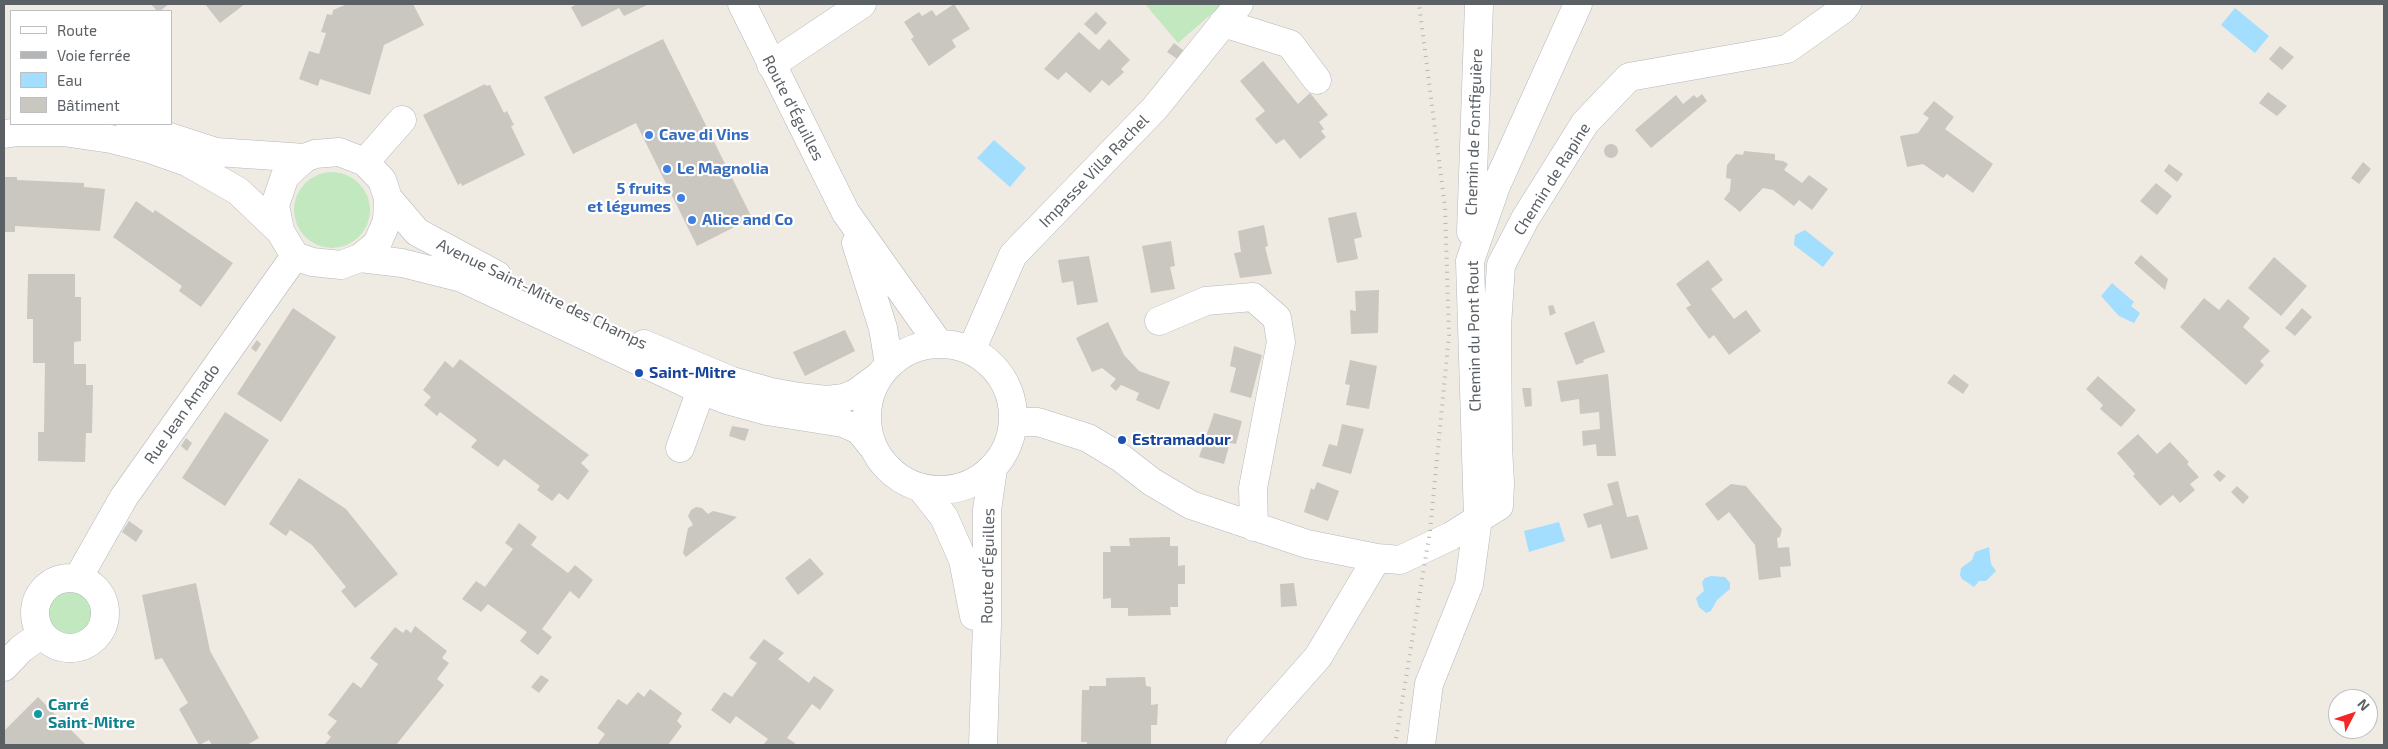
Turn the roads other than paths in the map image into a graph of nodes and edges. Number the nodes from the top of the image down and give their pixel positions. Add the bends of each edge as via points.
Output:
1 (742, 4) edge
2 (862, 4) edge
3 (1479, 4) edge
4 (1578, 4) edge
5 (1847, 4) edge
6 (1231, 13) edge
7 (756, 16) edge
8 (771, 65) junction
9 (1316, 80) dead end
10 (402, 120) dead end
11 (133, 125) edge
12 (4, 134) edge
13 (305, 158) junction
14 (364, 162) junction
15 (388, 198) junction
16 (846, 212) junction
17 (280, 231) junction
18 (295, 256) junction
19 (360, 258) junction
20 (1470, 261) junction
21 (1159, 321) dead end
22 (939, 344) junction
23 (971, 351) junction
24 (884, 370) junction
25 (701, 390) junction
26 (1013, 422) junction
27 (872, 446) junction
28 (680, 448) dead end
29 (993, 469) junction
30 (921, 488) junction
31 (1478, 518) junction
32 (1254, 527) junction
33 (1377, 558) junction
34 (78, 578) junction
35 (42, 634) junction
36 (984, 664) junction
37 (4, 667) edge
38 (982, 745) edge
39 (1240, 745) edge
40 (1421, 745) edge

1 - 7 street, Route d'Éguilles
2 - 8 street
3 - 20 street, Chemin de Fontfiguière
4 - 20 street, Chemin du Pont Rout via 1496,186
5 - 31 street, Chemin de Rapine via 1787,49 1629,76 1585,123 1525,219 1501,265 1497,326 1499,506
6 - 9 street via 1290,44
6 - 23 street, Impasse Villa Rachel via 1155,108 1013,255
7 - 8 street, Route d'Éguilles
8 - 16 street, Route d'Éguilles
10 - 14 street
11 - 13 street via 216,152
12 - 17 street via 62,132 150,148 187,162 238,191
13 - 14 street via 339,152
13 - 17 street via 285,176 275,204
14 - 15 street via 382,180
15 - 19 street via 387,221 377,244
15 - 24 street, Avenue Saint-Mitre des Champs via 417,232 473,263 648,346 725,378 771,392 827,400 856,394
16 - 22 street, Route d'Éguilles
16 - 24 street, Route d'Éguilles via 884,328
17 - 18 street
18 - 19 street via 312,262 341,265
18 - 34 street, Rue Jean Amado via 124,497
19 - 25 street, Avenue Saint-Mitre des Champs via 402,263 462,278
20 - 31 street, Chemin du Pont Rout
21 - 32 street via 1206,301 1253,297 1277,318 1281,342 1253,488
22 - 23 street
22 - 24 street via 912,350
23 - 26 street via 989,363 1003,380 1011,400
24 - 27 street via 872,389 867,408 867,428
25 - 27 street, Avenue Saint-Mitre des Champs via 767,411 843,423 859,430
25 - 28 street
26 - 29 street via 1010,439
26 - 32 street via 1038,422 1088,438 1191,505
27 - 30 street via 884,465 901,480
29 - 30 street via 978,481 959,488 940,491
29 - 36 street, Route d'Éguilles via 987,510
30 - 36 street, Route d'Éguilles via 944,517 963,560
31 - 33 street via 1451,536 1400,560
31 - 40 street, Chemin du Pont Rout via 1469,584 1429,684
32 - 33 street via 1307,544
33 - 39 street via 1318,657
34 - 35 street via 60,579 43,590 35,608
34 - 35 street via 100,593 106,616 102,628 96,637 75,648 53,644
35 - 37 street
36 - 38 street, Route d'Éguilles

